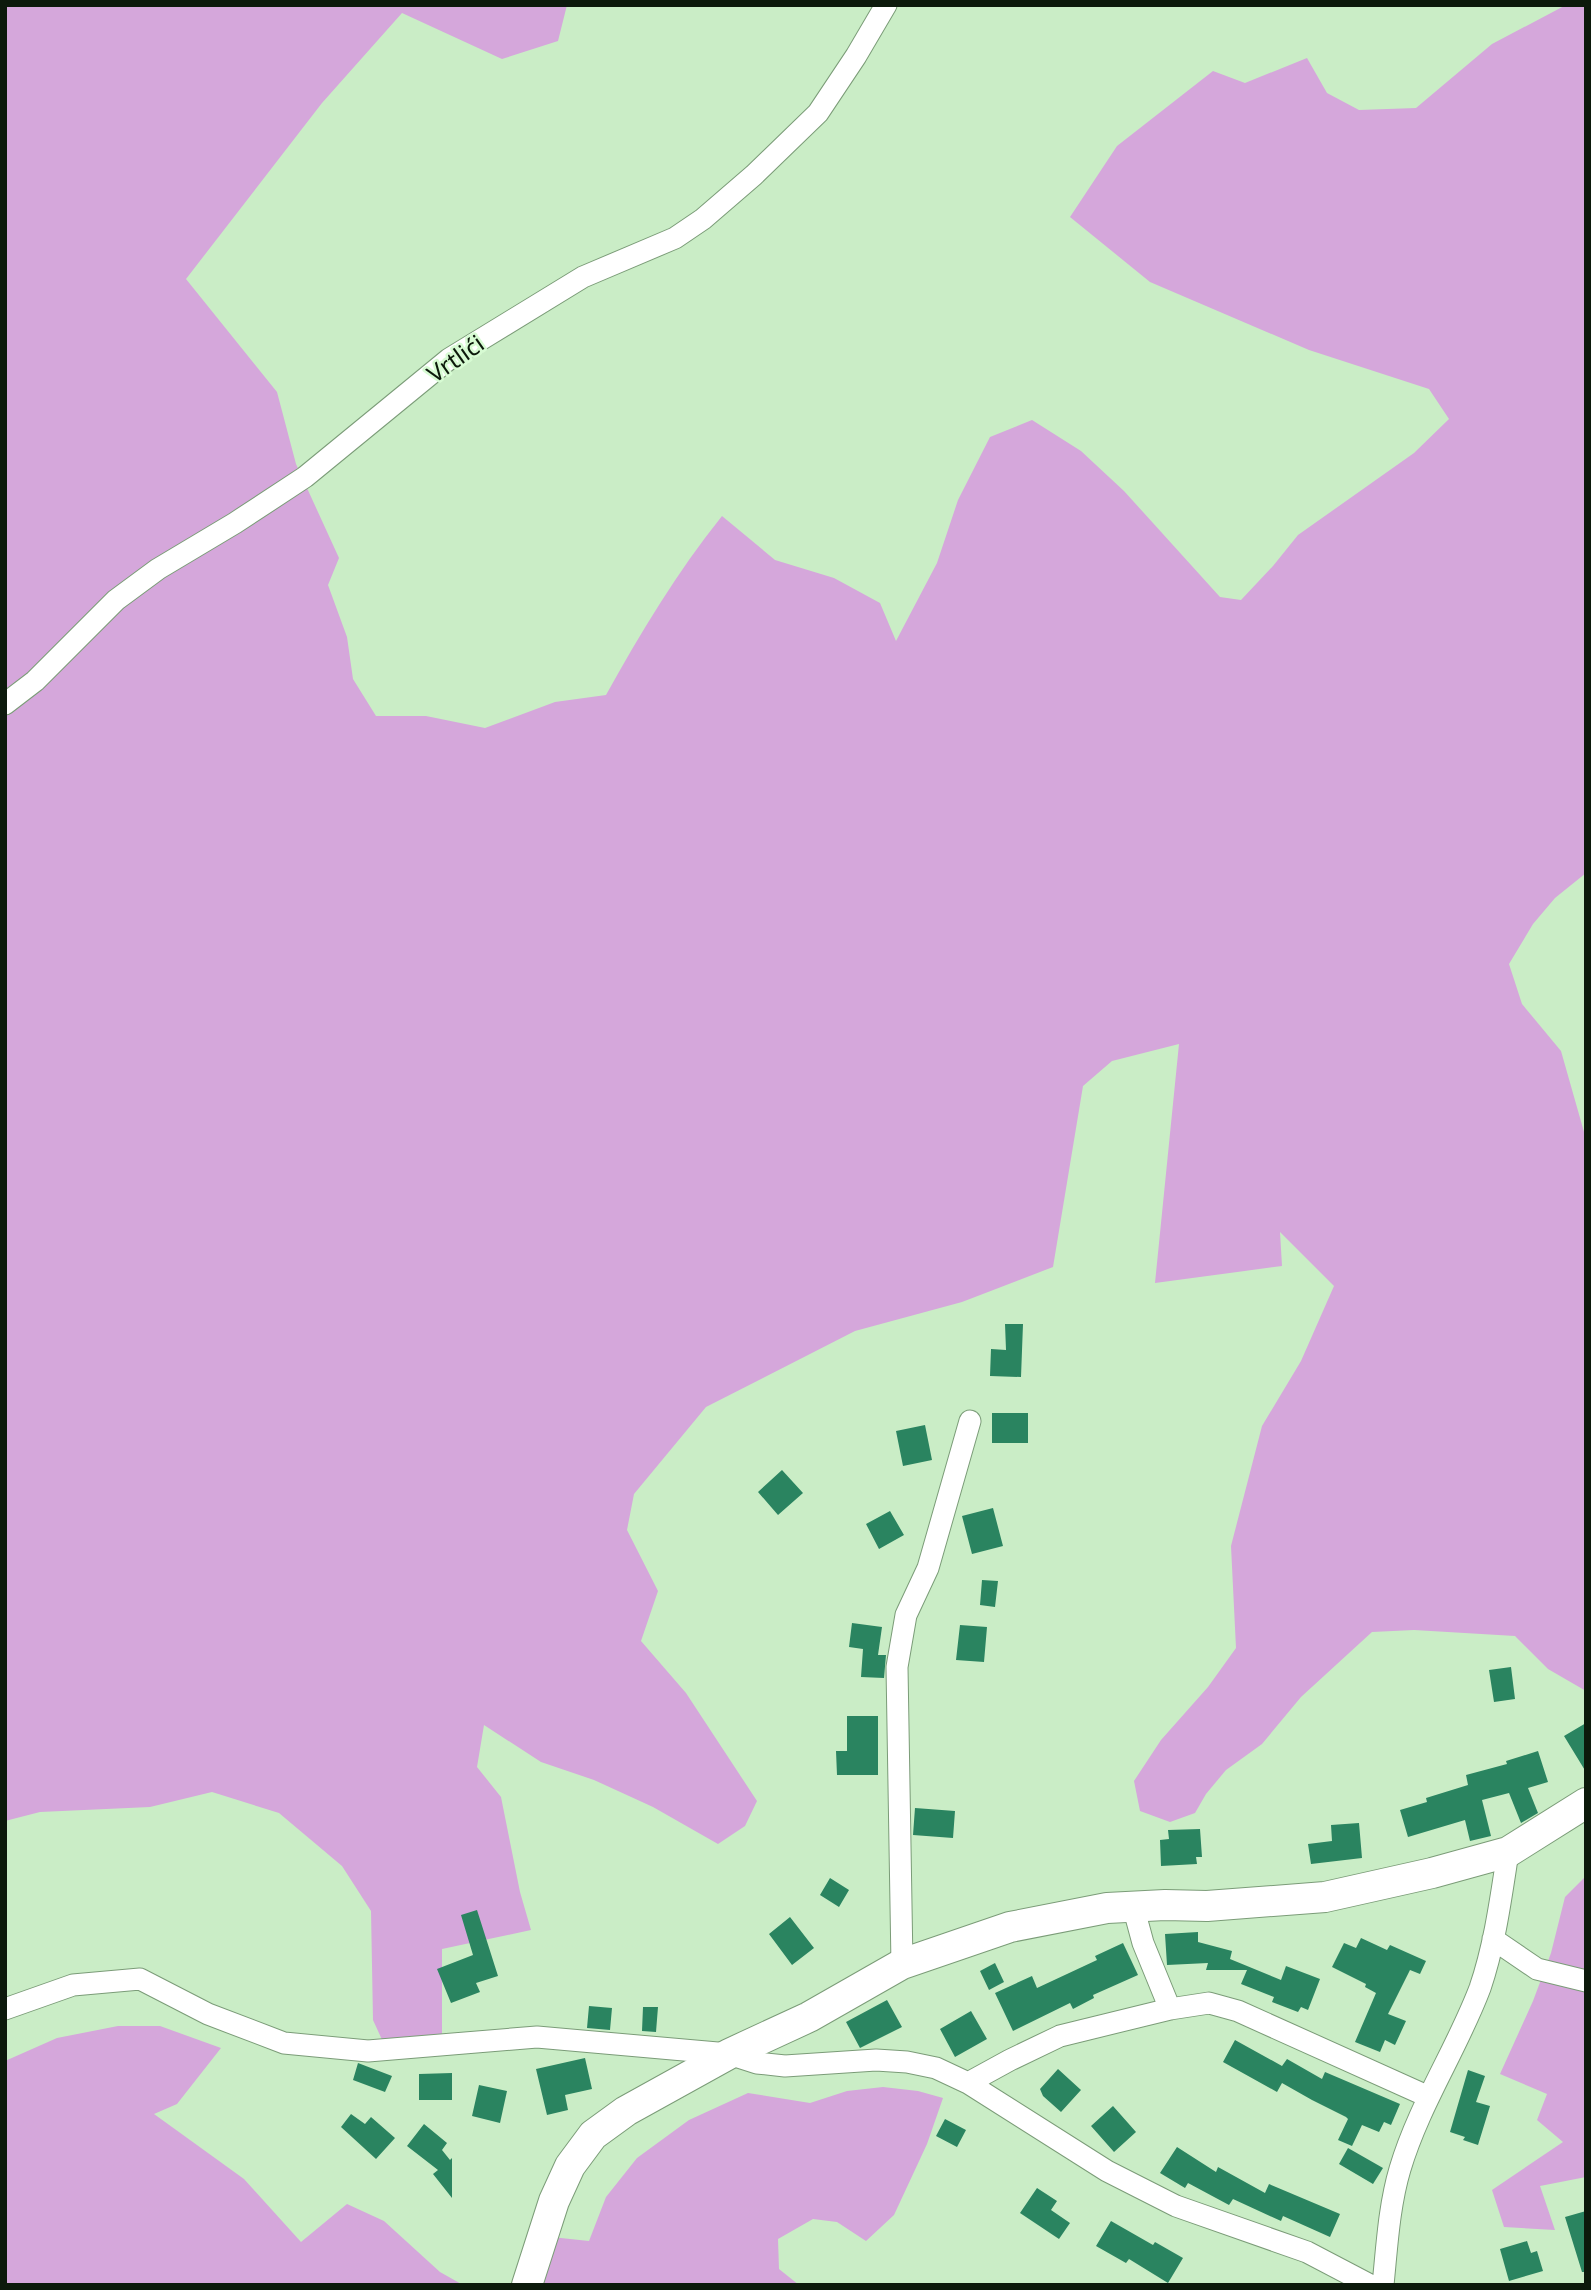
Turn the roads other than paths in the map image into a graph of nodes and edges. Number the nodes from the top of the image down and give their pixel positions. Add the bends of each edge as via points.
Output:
1 (886, 5) edge
2 (5, 704) edge
3 (970, 1421) dead end
4 (1586, 1803) edge
5 (1508, 1852) junction
6 (1133, 1906) junction
7 (1493, 1939) junction
8 (902, 1964) junction
9 (1586, 1981) edge
10 (1170, 2009) junction
11 (5, 2010) edge
12 (729, 2054) junction
13 (968, 2083) junction
14 (1429, 2097) junction
15 (527, 2285) edge
16 (1370, 2285) edge
17 (1383, 2285) edge

1 - 2 street, Vrtlići via 818,113 703,219 675,238 583,277 449,359 305,477 116,600 35,681
3 - 8 street via 928,1567 906,1615 897,1667
4 - 5 street
5 - 6 street via 1325,1896 1208,1906
5 - 7 street
6 - 8 street via 1010,1927
6 - 10 street
7 - 9 street via 1538,1969
7 - 14 street via 1479,1988
8 - 12 street via 809,2017
10 - 13 street via 1060,2036
10 - 14 street via 1223,2005
11 - 12 street via 73,1985 141,1979 208,2014 284,2043 368,2051 537,2037
12 - 13 street via 785,2066 876,2060 907,2063 936,2068
12 - 15 street via 626,2111 593,2135 570,2166 554,2202
13 - 16 street via 1107,2171 1176,2207 1307,2252
14 - 17 street via 1400,2168 1389,2219

